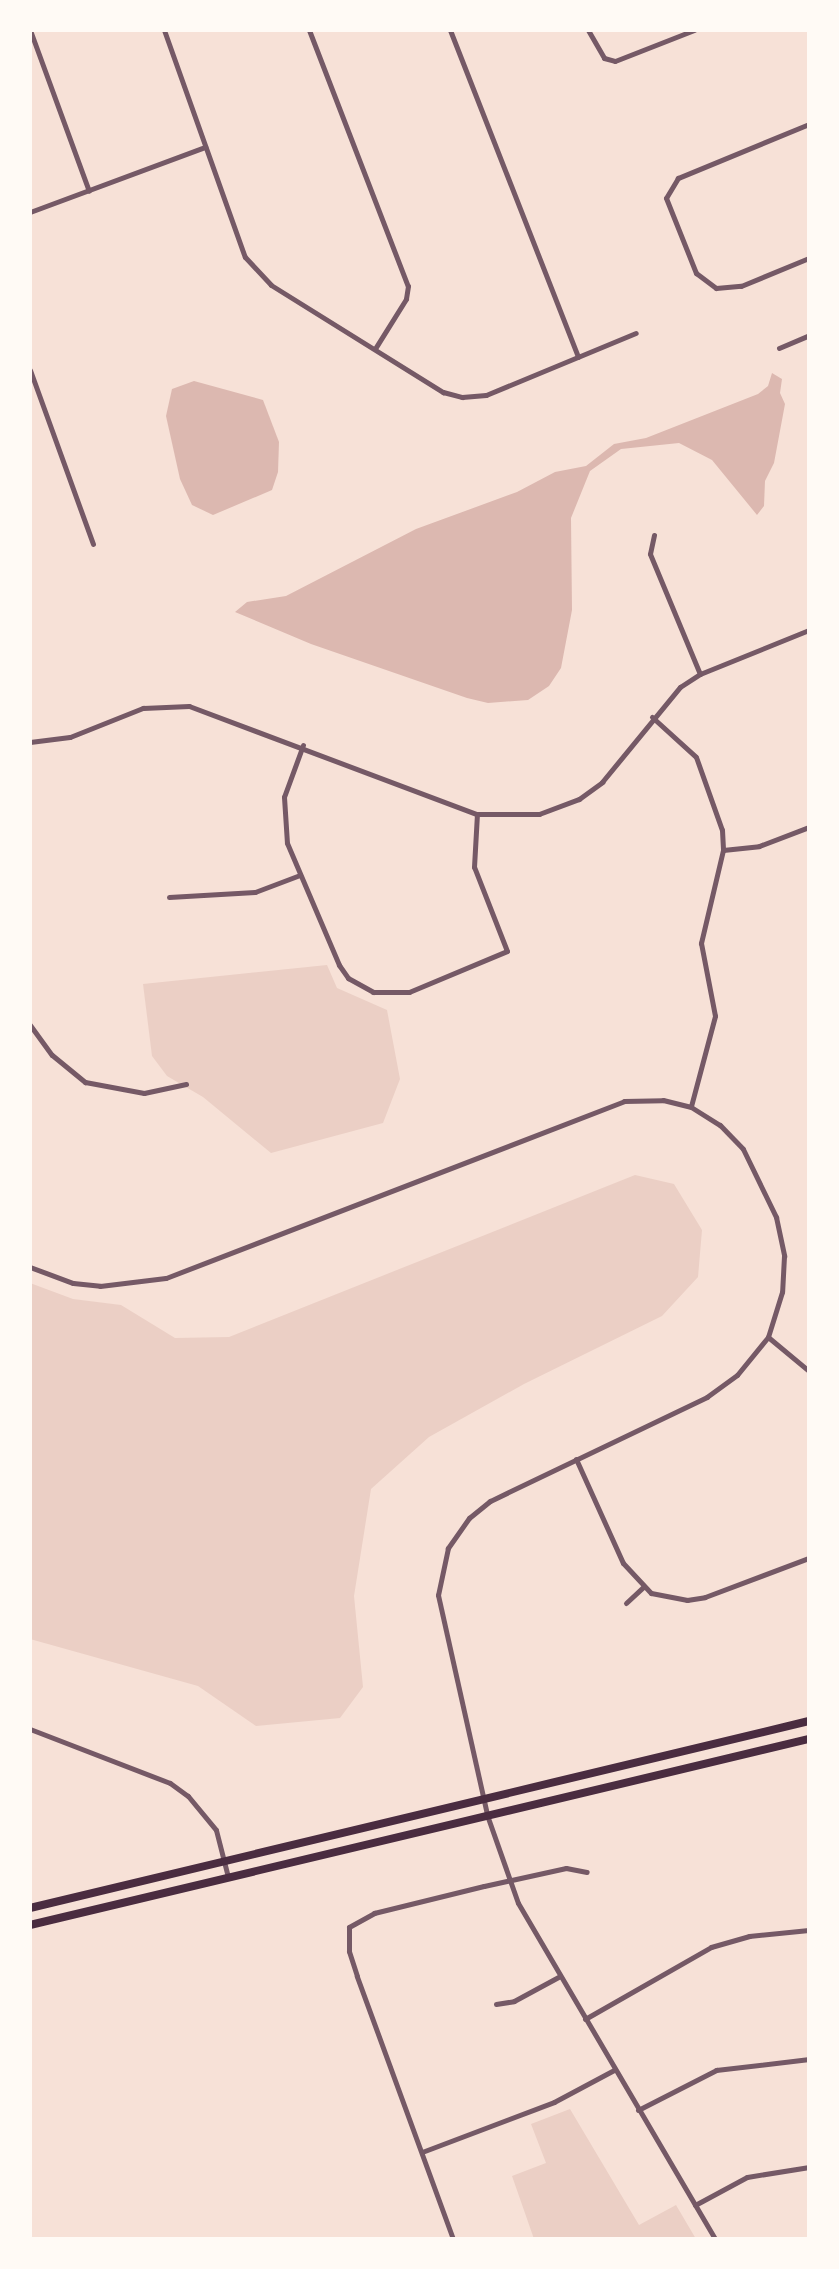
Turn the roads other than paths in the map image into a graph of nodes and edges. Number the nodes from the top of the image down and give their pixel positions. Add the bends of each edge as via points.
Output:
1 (30, 30) edge
2 (164, 30) edge
3 (309, 30) edge
4 (450, 30) edge
5 (588, 30) edge
6 (694, 30) edge
7 (809, 124) edge
8 (205, 147) junction
9 (88, 191) junction
10 (30, 212) edge
11 (809, 258) edge
12 (636, 333) dead end
13 (809, 335) edge
14 (376, 347) junction
15 (779, 348) dead end
16 (578, 358) junction
17 (30, 370) edge
18 (654, 536) dead end
19 (93, 544) dead end
20 (809, 630) edge
21 (700, 674) junction
22 (652, 717) junction
23 (30, 742) edge
24 (304, 745) junction
25 (478, 814) junction
26 (809, 827) edge
27 (723, 850) junction
28 (300, 875) junction
29 (169, 898) dead end
30 (809, 950) edge
31 (809, 970) edge
32 (30, 1024) edge
33 (186, 1084) dead end
34 (690, 1107) junction
35 (30, 1267) edge
36 (768, 1337) junction
37 (809, 1371) edge
38 (576, 1459) junction
39 (809, 1558) edge
40 (644, 1586) junction
41 (626, 1604) dead end
42 (809, 1722) edge
43 (30, 1729) edge
44 (809, 1739) edge
45 (483, 1800) junction
46 (487, 1816) junction
47 (224, 1862) junction
48 (587, 1872) dead end
49 (228, 1877) junction
50 (509, 1882) junction
51 (30, 1908) edge
52 (30, 1925) edge
53 (809, 1930) edge
54 (560, 1976) junction
55 (496, 2004) dead end
56 (585, 2019) junction
57 (809, 2059) edge
58 (614, 2070) junction
59 (638, 2110) junction
60 (422, 2152) junction
61 (809, 2167) edge
62 (695, 2205) junction
63 (453, 2239) edge
64 (714, 2239) edge

1 - 9 street
2 - 8 street
3 - 14 street via 408,286
4 - 16 street
5 - 6 street via 604,58 615,62
7 - 11 street via 678,178 666,198 696,273 710,286 741,286
8 - 9 street
8 - 14 street via 253,270
9 - 10 street
12 - 16 street
13 - 15 street
14 - 16 street via 443,392 471,397
17 - 19 street
18 - 21 street via 650,554
20 - 21 street
21 - 22 street
22 - 25 street via 617,766 579,798 539,814
22 - 27 street via 696,757 720,818
23 - 24 street via 60,740 130,712 176,704
24 - 25 street
24 - 28 street via 282,810
25 - 28 street via 474,867 507,951 408,992 373,992 348,978
26 - 27 street via 759,846
27 - 34 street via 702,932 714,1002 712,1033
28 - 29 street via 255,892
30 - 31 street
32 - 33 street via 52,1056 85,1082 144,1093
34 - 35 street via 650,1099 603,1106 154,1282 73,1283
34 - 36 street via 720,1124 743,1149 776,1218 784,1280
36 - 37 street
36 - 38 street via 718,1390
38 - 40 street via 623,1563
38 - 45 street via 490,1501 468,1518 448,1548 439,1608
39 - 40 street via 705,1597 678,1599
40 - 41 street
42 - 45 main road
43 - 47 street via 170,1783 206,1813
44 - 46 main road
45 - 46 street
45 - 47 main road
46 - 49 main road
46 - 50 street
47 - 49 street
47 - 51 main road
48 - 50 street via 566,1868
49 - 52 main road
50 - 54 street
50 - 60 street via 385,1910 349,1927 357,1976
53 - 56 street via 711,1947
54 - 55 street
54 - 56 street
56 - 58 street
57 - 59 street via 716,2070
58 - 59 street
58 - 60 street via 554,2102
59 - 62 street
60 - 63 street
61 - 62 street via 748,2177
62 - 64 street

